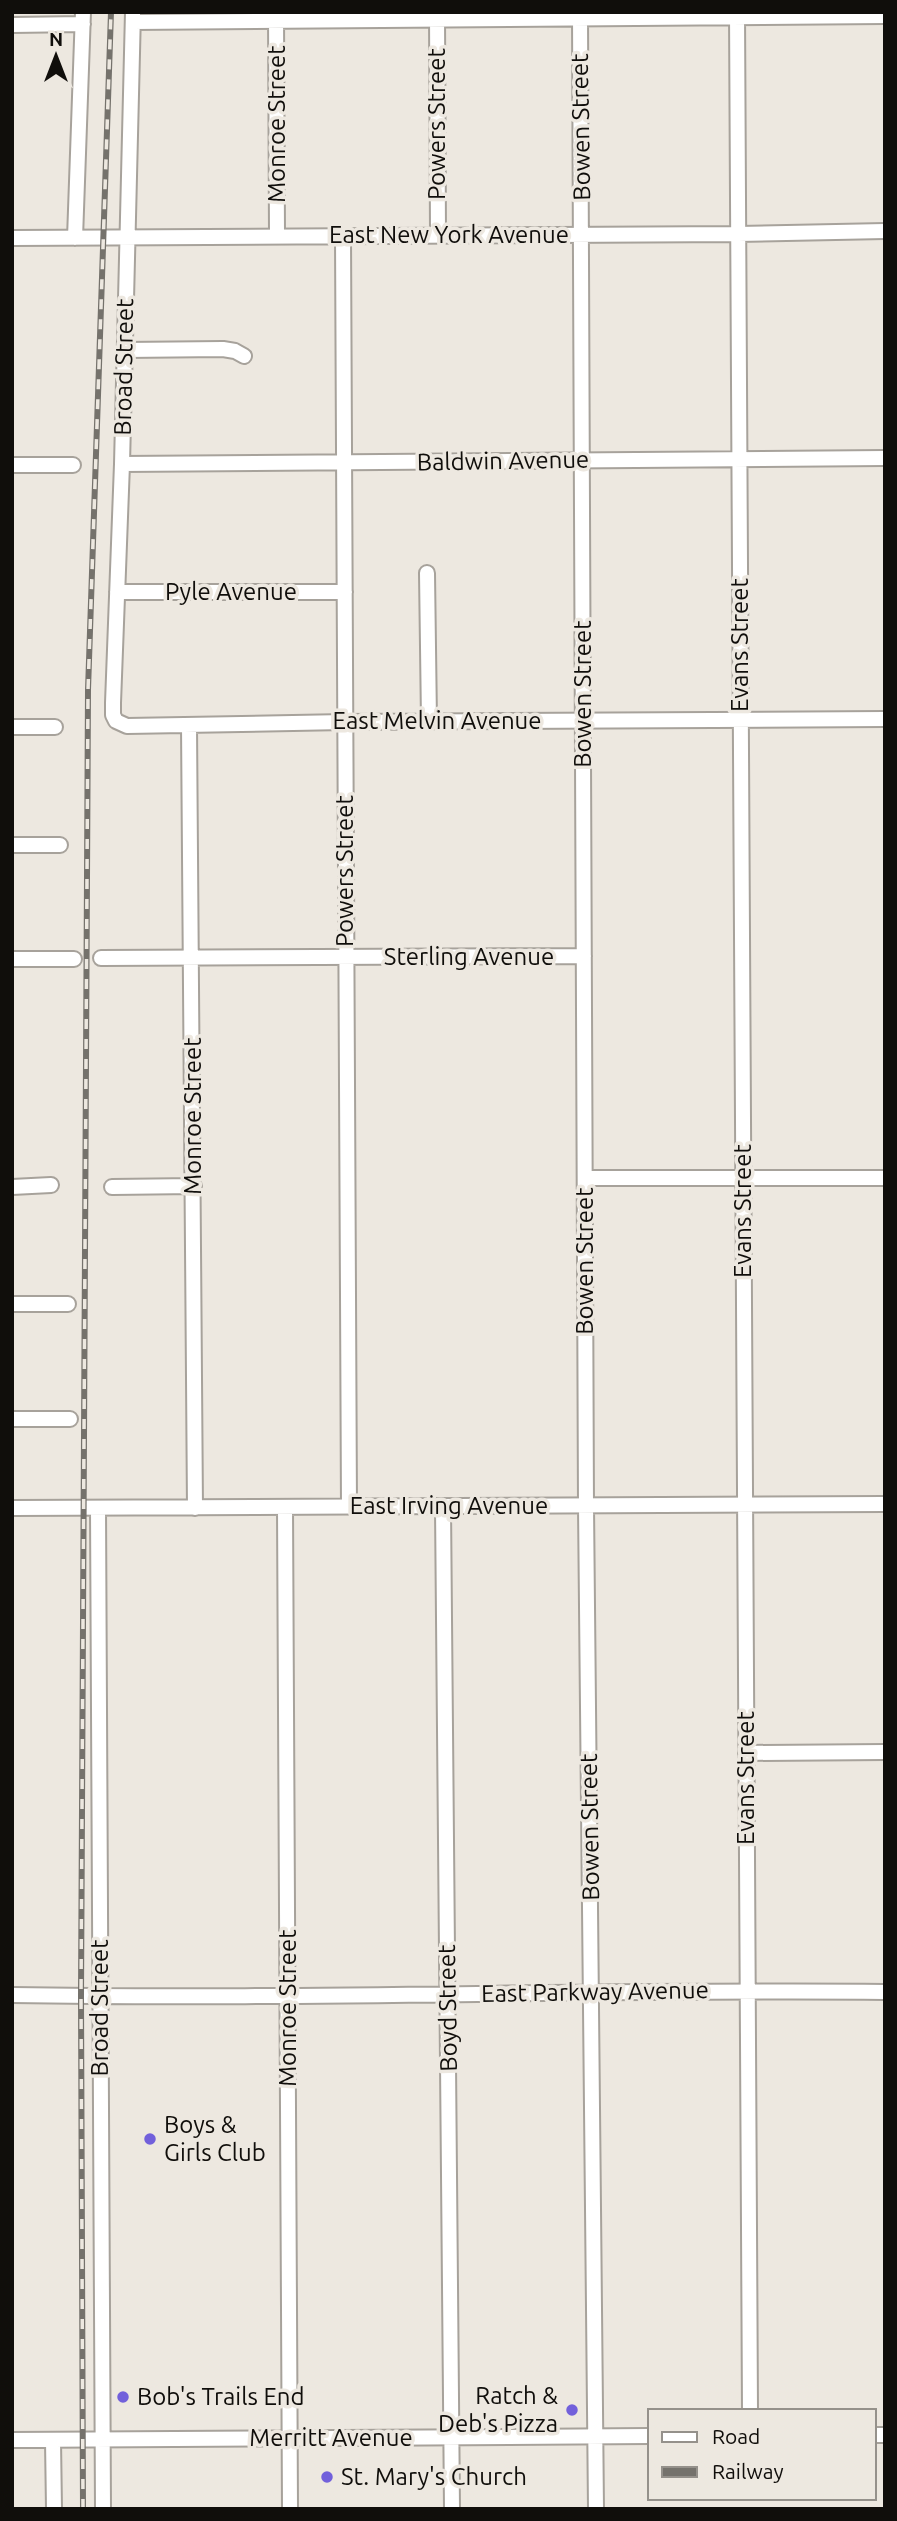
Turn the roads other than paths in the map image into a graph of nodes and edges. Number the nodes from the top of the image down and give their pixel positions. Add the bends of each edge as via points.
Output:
1 (737, 15) edge
2 (437, 16) edge
3 (580, 16) edge
4 (885, 16) edge
5 (133, 17) edge
6 (276, 17) edge
7 (83, 18) edge
8 (12, 24) edge
9 (885, 231) edge
10 (582, 234) junction
11 (738, 234) junction
12 (277, 235) junction
13 (438, 235) junction
14 (343, 236) junction
15 (12, 238) edge
16 (75, 238) junction
17 (127, 238) junction
18 (125, 350) junction
19 (244, 356) dead end
20 (885, 457) edge
21 (739, 459) junction
22 (582, 460) junction
23 (344, 463) junction
24 (122, 464) junction
25 (12, 465) edge
26 (73, 466) dead end
27 (427, 573) dead end
28 (117, 592) junction
29 (345, 592) junction
30 (741, 719) junction
31 (885, 719) edge
32 (583, 720) junction
33 (116, 721) joint
34 (429, 721) junction
35 (345, 722) junction
36 (189, 725) junction
37 (12, 727) edge
38 (55, 727) dead end
39 (12, 845) edge
40 (61, 845) dead end
41 (584, 956) junction
42 (346, 957) junction
43 (102, 958) dead end
44 (192, 958) junction
45 (12, 959) edge
46 (74, 959) dead end
47 (743, 1176) junction
48 (585, 1178) junction
49 (885, 1178) edge
50 (51, 1185) dead end
51 (194, 1186) junction
52 (12, 1187) edge
53 (112, 1187) dead end
54 (12, 1304) edge
55 (68, 1304) dead end
56 (12, 1419) edge
57 (70, 1419) dead end
58 (885, 1504) edge
59 (745, 1505) junction
60 (586, 1506) junction
61 (285, 1507) junction
62 (349, 1507) junction
63 (443, 1507) junction
64 (12, 1508) edge
65 (98, 1508) junction
66 (195, 1508) junction
67 (885, 1752) edge
68 (746, 1753) junction
69 (747, 1991) junction
70 (590, 1992) junction
71 (885, 1992) edge
72 (448, 1994) junction
73 (12, 1995) edge
74 (288, 1995) junction
75 (99, 1996) junction
76 (750, 2409) edge
77 (648, 2436) edge
78 (290, 2437) junction
79 (595, 2437) junction
80 (451, 2438) junction
81 (12, 2440) edge
82 (103, 2440) junction
83 (53, 2441) junction
84 (54, 2509) edge
85 (103, 2509) edge
86 (290, 2509) edge
87 (452, 2509) edge
88 (596, 2509) edge

1 - 3 street
1 - 4 street
1 - 11 street, Evans Street
2 - 3 street
2 - 6 street
2 - 13 street, Powers Street
3 - 10 street, Bowen Street
5 - 6 street
5 - 17 street, Broad Street
6 - 12 street, Monroe Street
7 - 8 street
7 - 16 street
9 - 11 street, East New York Avenue
10 - 11 street, East New York Avenue
10 - 13 street, East New York Avenue
10 - 22 street, Bowen Street
11 - 21 street, Evans Street
12 - 14 street, East New York Avenue
12 - 17 street, East New York Avenue
13 - 14 street, East New York Avenue
14 - 23 street, Powers Street
15 - 16 street, East New York Avenue
16 - 17 street, East New York Avenue
17 - 18 street, Broad Street
18 - 19 street via 223,349
18 - 24 street, Broad Street
20 - 21 street, Baldwin Avenue
21 - 22 street, Baldwin Avenue
21 - 30 street, Evans Street
22 - 23 street, Baldwin Avenue
22 - 32 street, Bowen Street
23 - 24 street, Baldwin Avenue
23 - 29 street, Powers Street
24 - 28 street, Broad Street
25 - 26 street
27 - 34 street
28 - 29 street, Pyle Avenue
28 - 33 street, Broad Street
29 - 35 street, Powers Street
30 - 31 street, East Melvin Avenue
30 - 32 street, East Melvin Avenue
30 - 47 street, Evans Street
32 - 34 street, East Melvin Avenue
32 - 41 street, Bowen Street
33 - 36 street, East Melvin Avenue via 127,726
34 - 35 street, East Melvin Avenue
35 - 36 street, East Melvin Avenue
35 - 42 street, Powers Street
36 - 44 street, Monroe Street
37 - 38 street
39 - 40 street
41 - 42 street, Sterling Avenue
41 - 48 street, Bowen Street
42 - 44 street, Sterling Avenue
42 - 62 street, Powers Street
43 - 44 street, Sterling Avenue
44 - 51 street, Monroe Street
45 - 46 street
47 - 48 street
47 - 49 street
47 - 59 street, Evans Street
48 - 60 street, Bowen Street
50 - 52 street
51 - 53 street
51 - 66 street, Monroe Street
54 - 55 street
56 - 57 street
58 - 59 street, East Irving Avenue
59 - 60 street, East Irving Avenue
59 - 68 street, Evans Street
60 - 63 street, East Irving Avenue
60 - 70 street, Bowen Street
61 - 62 street, East Irving Avenue
61 - 66 street, East Irving Avenue
61 - 74 street, Monroe Street
62 - 63 street, East Irving Avenue
63 - 72 street, Boyd Street
64 - 65 street, East Irving Avenue
65 - 66 street, East Irving Avenue
65 - 75 street, Broad Street
67 - 68 street
68 - 69 street, Evans Street
69 - 70 street, East Parkway Avenue
69 - 71 street, East Parkway Avenue
69 - 76 street, Evans Street
70 - 72 street, East Parkway Avenue
70 - 79 street, Bowen Street
72 - 74 street, East Parkway Avenue
72 - 80 street, Boyd Street
73 - 75 street, East Parkway Avenue
74 - 75 street, East Parkway Avenue
74 - 78 street, Monroe Street
75 - 82 street, Broad Street
77 - 79 street, Merritt Avenue
78 - 80 street, Merritt Avenue
78 - 82 street, Merritt Avenue
78 - 86 street, Monroe Street
79 - 80 street, Merritt Avenue
79 - 88 street, Bowen Street
80 - 87 street, Boyd Street
81 - 83 street, Merritt Avenue
82 - 83 street, Merritt Avenue
82 - 85 street, Broad Street
83 - 84 street

